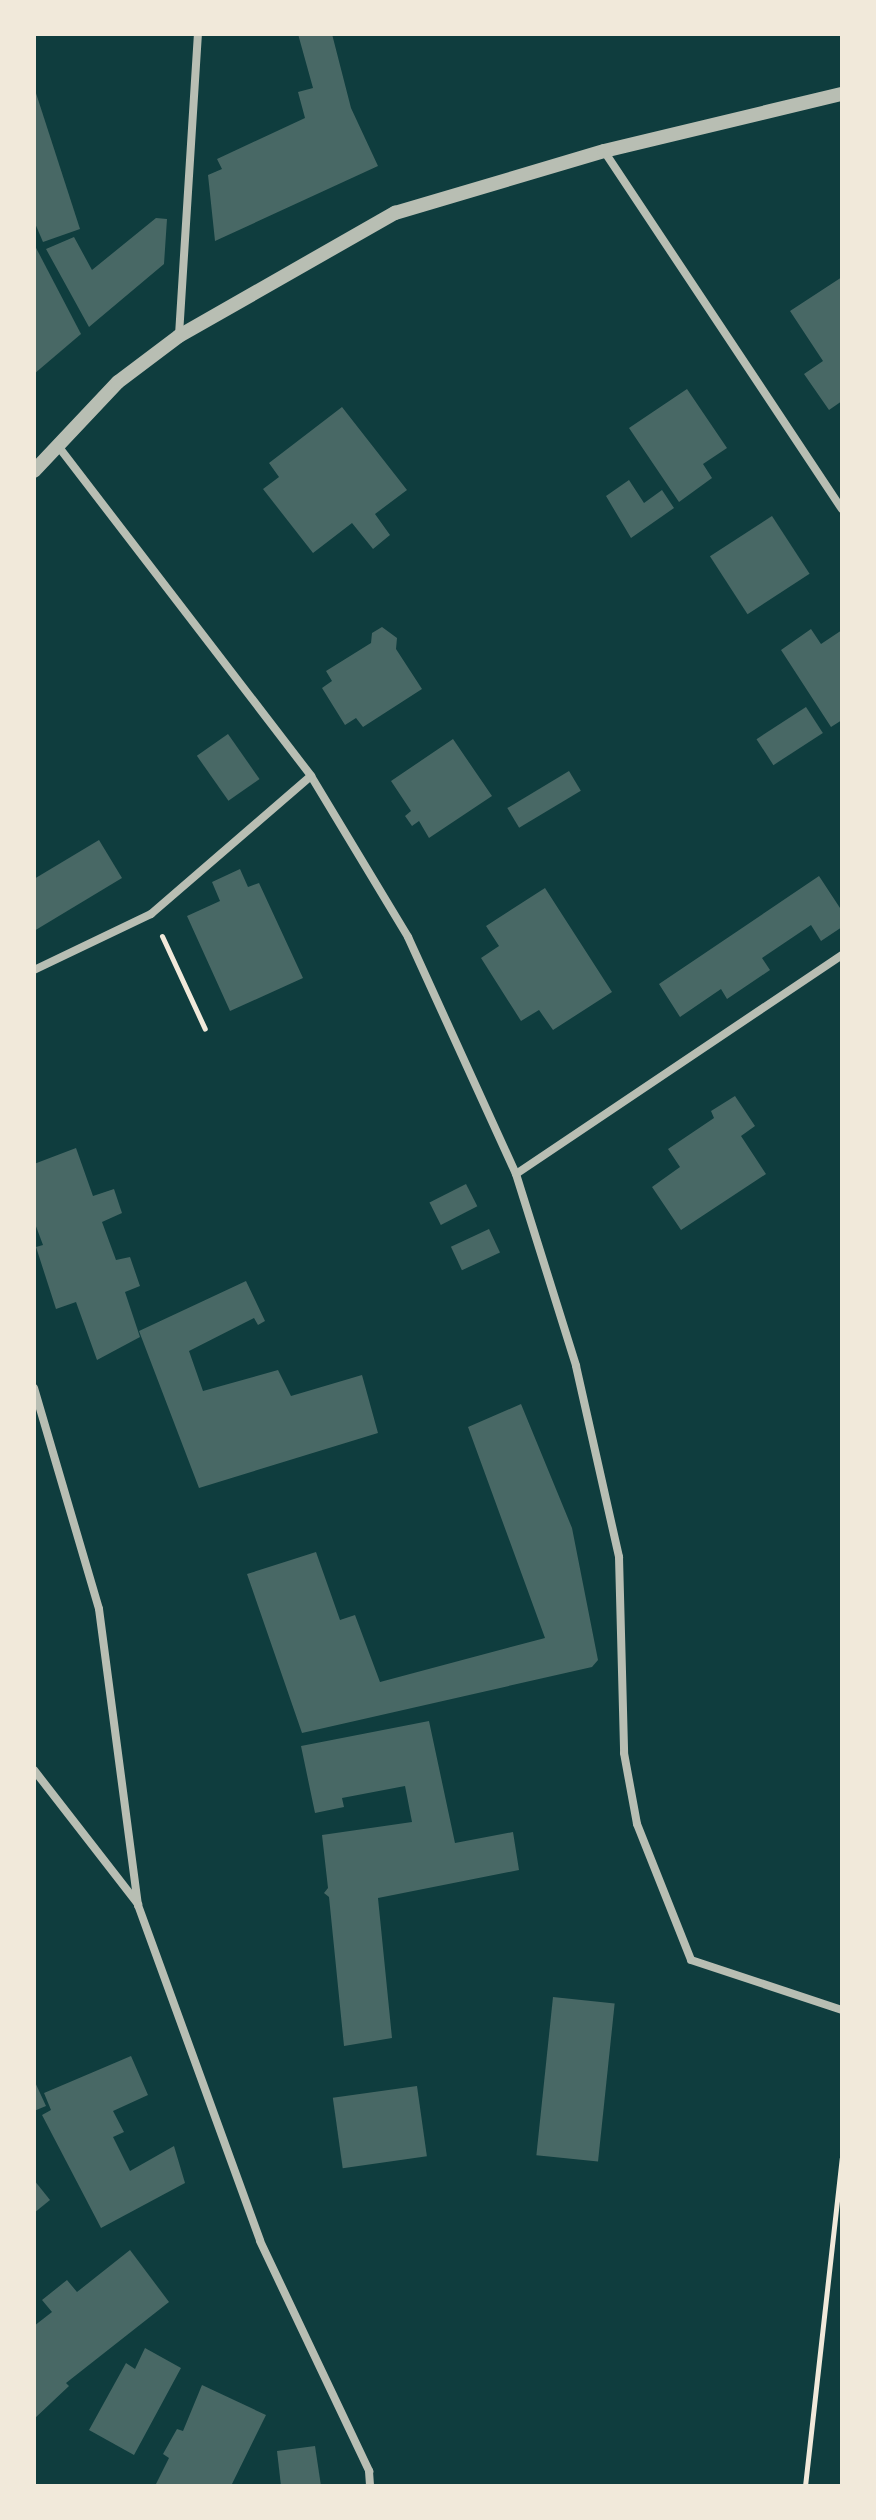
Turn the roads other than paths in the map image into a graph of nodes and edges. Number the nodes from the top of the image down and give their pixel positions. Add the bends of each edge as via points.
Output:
1 (198, 34) edge
2 (842, 94) edge
3 (604, 151) junction
4 (179, 336) junction
5 (58, 446) junction
6 (34, 471) edge
7 (842, 509) edge
8 (311, 776) junction
9 (842, 955) edge
10 (34, 970) edge
11 (516, 1174) junction
12 (34, 1388) edge
13 (34, 1770) edge
14 (138, 1905) junction
15 (842, 2010) edge
16 (370, 2486) edge

1 - 4 street
2 - 3 street
3 - 4 street via 395,213 238,297
3 - 7 street
4 - 5 street via 118,382
5 - 6 street
5 - 8 street
8 - 10 street via 151,914
8 - 11 street via 408,937
9 - 11 street
11 - 15 street via 576,1366 619,1557 624,1753 648,1851 691,1960
12 - 14 street via 99,1609
13 - 14 street
14 - 16 street via 260,2241 369,2471

